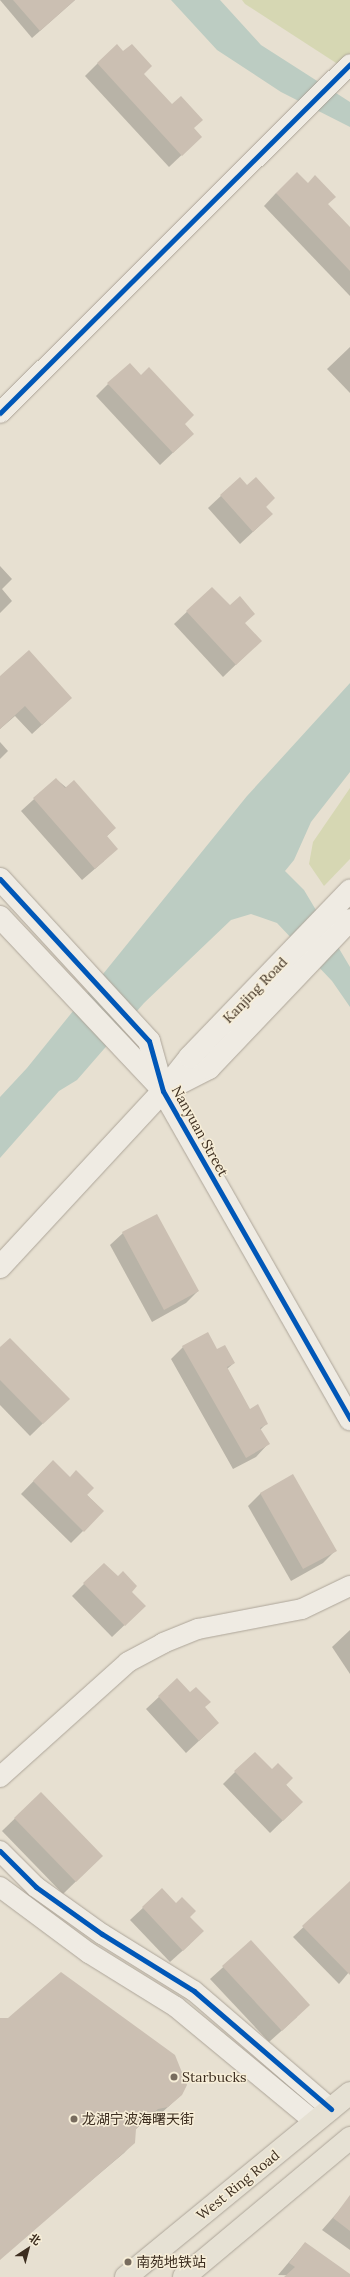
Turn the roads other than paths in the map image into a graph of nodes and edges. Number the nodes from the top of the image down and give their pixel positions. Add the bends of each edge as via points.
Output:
1 (349, 65) edge
2 (0, 413) edge
3 (0, 879) edge
4 (346, 905) edge
5 (0, 917) edge
6 (164, 1091) junction
7 (0, 1267) edge
8 (350, 1419) edge
9 (350, 1586) edge
10 (0, 1776) edge
11 (0, 1851) edge
12 (0, 1887) edge
13 (350, 2093) edge
14 (331, 2108) junction
15 (315, 2122) junction
16 (350, 2138) edge
17 (126, 2277) edge
18 (184, 2277) edge

1 - 2 street
3 - 6 street, Nanyuan Street via 144,1037
4 - 6 street, Kanjing Road via 307,951 190,1057
5 - 6 street, Nanyuan Street via 73,998
6 - 7 street, Kanjing Road
6 - 8 street, Nanyuan Street
9 - 10 street via 302,1609 198,1629 163,1643 128,1662
11 - 14 street via 36,1887 102,1934 194,1991
12 - 15 street via 89,1953 176,2007
13 - 14 main road, West Ring Road
14 - 15 main road, West Ring Road
15 - 17 main road, West Ring Road
16 - 18 main road

